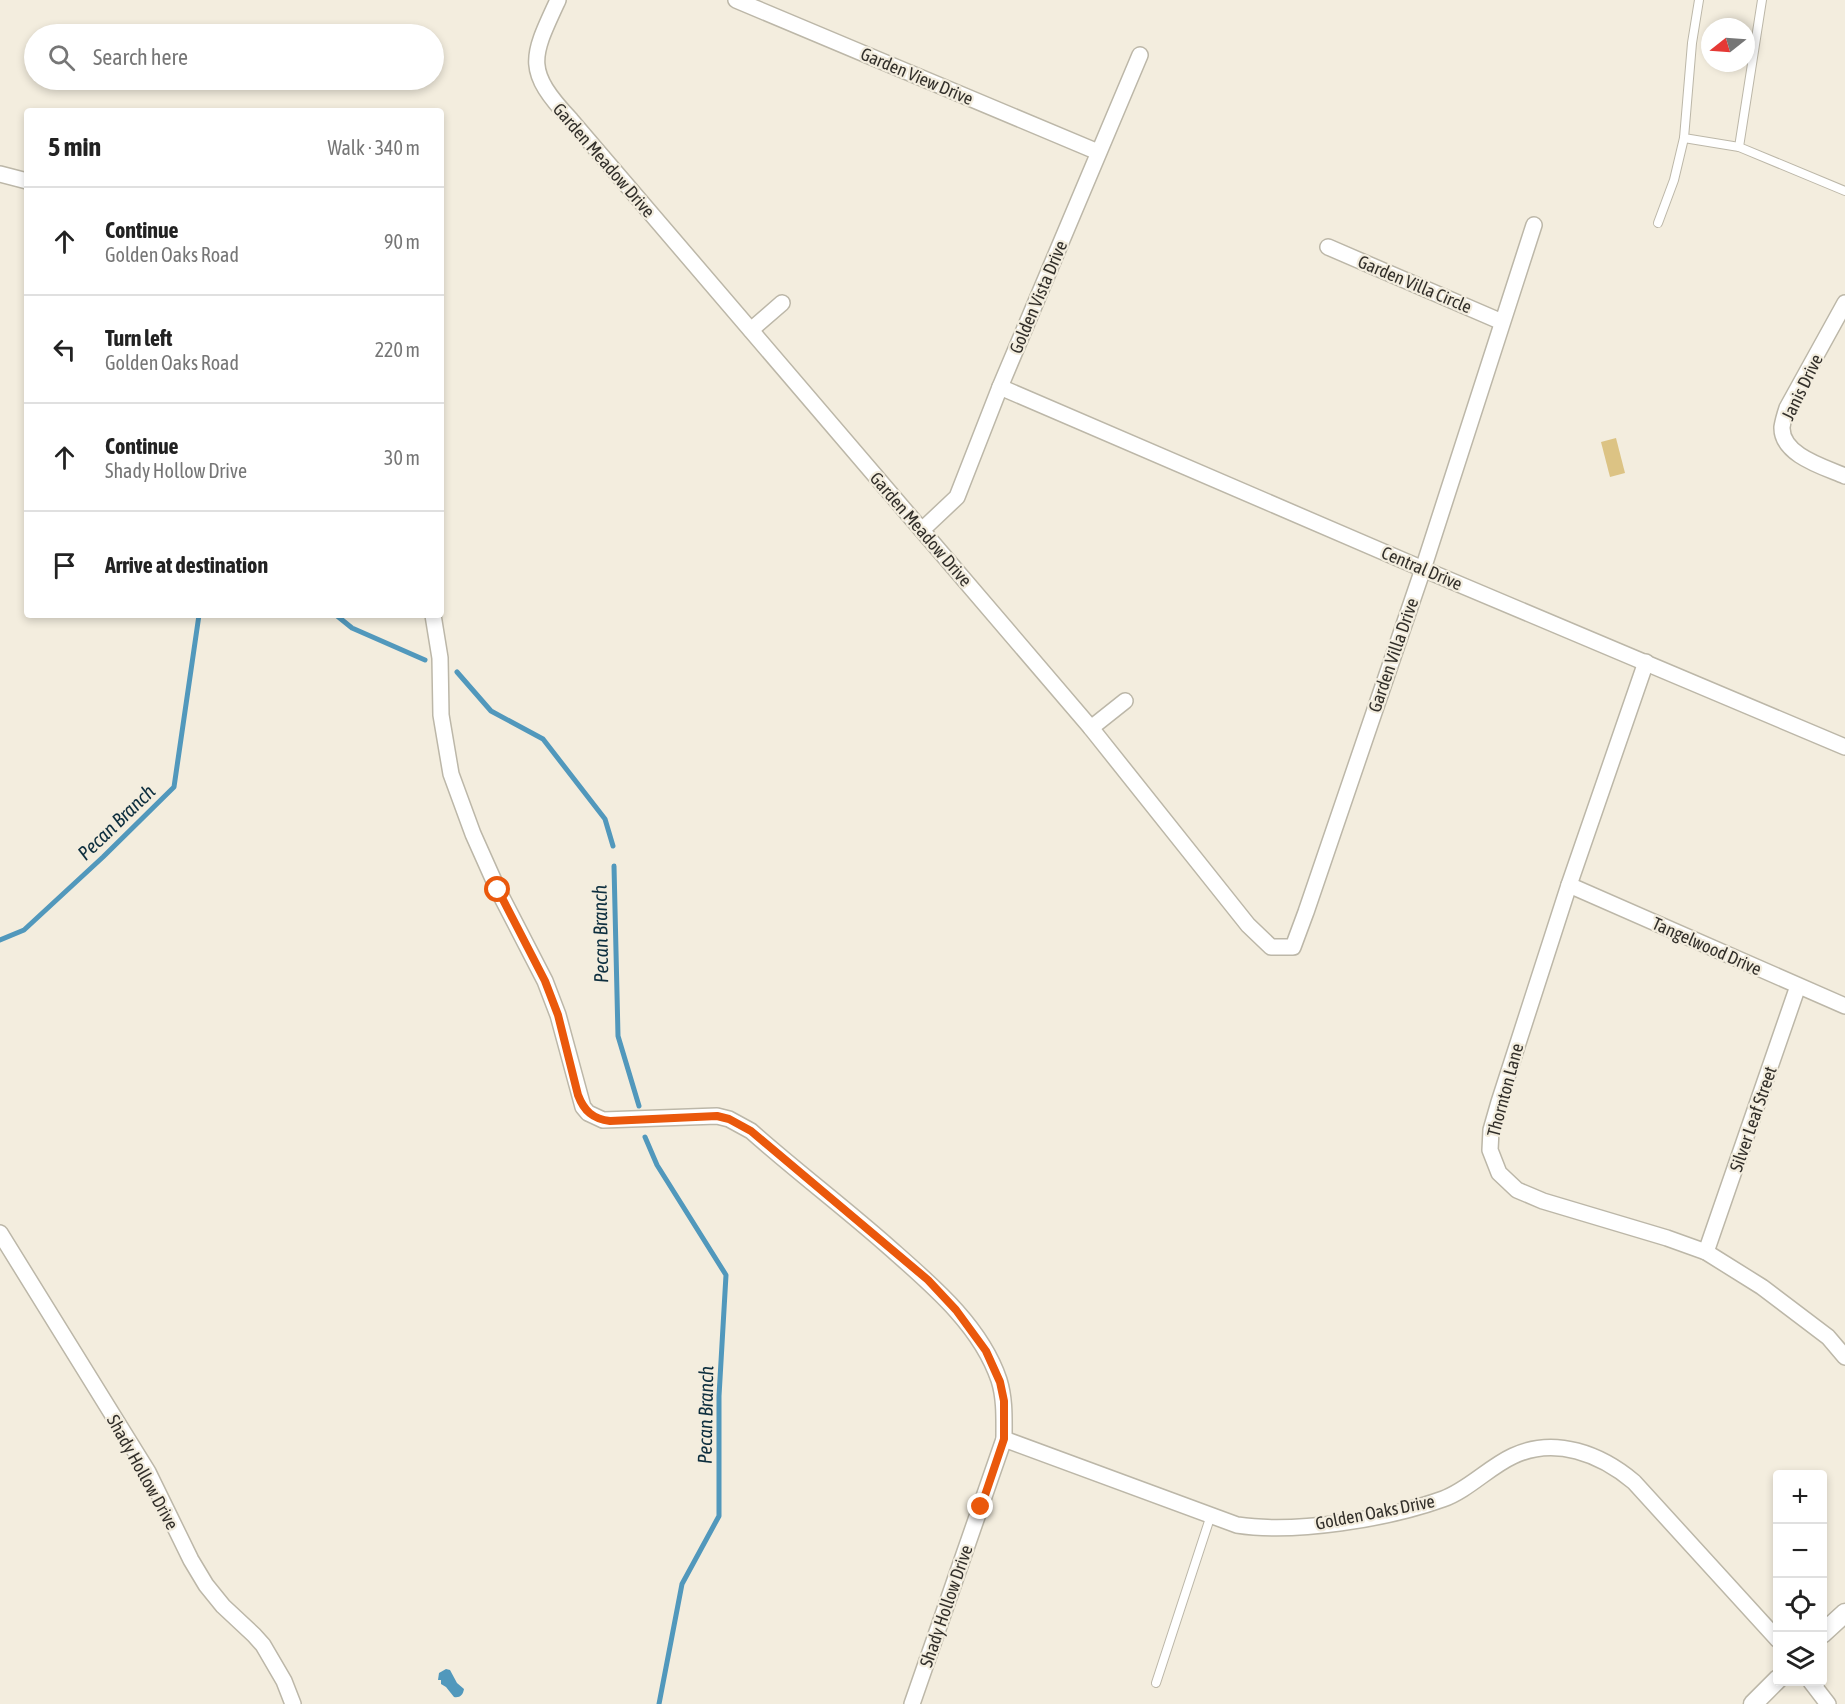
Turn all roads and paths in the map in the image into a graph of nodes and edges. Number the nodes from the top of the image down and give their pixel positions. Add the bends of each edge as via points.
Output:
1 (558, 0) edge
2 (736, 0) edge
3 (1699, 0) edge
4 (1762, 0) edge
5 (1140, 55) dead end
6 (1684, 138) junction
7 (1739, 147) junction
8 (1098, 152) junction
9 (0, 174) edge
10 (24, 180) edge
11 (1845, 191) edge
12 (1658, 223) dead end
13 (1534, 225) dead end
14 (1328, 247) dead end
15 (782, 303) dead end
16 (1845, 303) edge
17 (1503, 322) junction
18 (751, 330) junction
19 (1000, 387) junction
20 (1845, 476) edge
21 (922, 530) junction
22 (1423, 568) junction
23 (433, 618) edge
24 (1646, 662) junction
25 (1125, 700) dead end
26 (1091, 728) junction
27 (1845, 747) edge
28 (1569, 885) junction
29 (1293, 947) joint
30 (1798, 986) junction
31 (1845, 1006) edge
32 (0, 1233) edge
33 (1707, 1252) junction
34 (1845, 1357) edge
35 (1004, 1439) junction
36 (1211, 1515) junction
37 (1845, 1613) edge
38 (1824, 1632) edge
39 (1773, 1635) edge
40 (1156, 1683) dead end
41 (1773, 1684) edge
42 (1814, 1686) edge
43 (293, 1704) edge
44 (912, 1704) edge
45 (1753, 1704) edge
46 (1828, 1704) edge

1 - 18 street, Garden Meadow Drive via 536,59 539,79 551,99
2 - 8 street, Garden View Drive
3 - 6 lane
4 - 7 lane
5 - 8 street, Golden Vista Drive
6 - 7 lane
6 - 12 lane
7 - 11 lane
8 - 19 street, Golden Vista Drive
9 - 10 street
13 - 17 street, Garden Villa Drive
14 - 17 street, Garden Villa Circle
15 - 18 street
16 - 20 street, Janis Drive via 1787,408 1782,428 1792,451
17 - 22 street, Garden Villa Drive
18 - 21 street, Garden Meadow Drive
19 - 21 street, Golden Vista Drive via 957,497
19 - 22 street, Central Drive
21 - 26 street, Garden Meadow Drive
22 - 24 street, Central Drive
22 - 29 street, Garden Villa Drive
23 - 35 street, Shady Hollow Drive via 440,658 441,714 451,774 498,890 545,981 582,1107 603,1120 717,1116 751,1131 928,1280 956,1310 986,1351 1000,1382
24 - 27 street, Central Drive
24 - 28 street, Thornton Lane
25 - 26 street
26 - 29 street, Garden Meadow Drive via 1248,924 1271,947
28 - 30 street, Tangelwood Drive
28 - 33 street, Thornton Lane via 1491,1130 1490,1150 1499,1173 1517,1190
30 - 31 street, Tangelwood Drive
30 - 33 street, Silver Leaf Street
32 - 43 street, Shady Hollow Drive via 148,1472 206,1585 263,1645
33 - 34 street, Thornton Lane via 1828,1337
35 - 36 street, Golden Oaks Drive
35 - 44 street, Shady Hollow Drive
36 - 39 street, Golden Oaks Drive via 1254,1527 1355,1520 1447,1498 1512,1456 1531,1449 1569,1448 1604,1460 1634,1482
36 - 40 lane
37 - 38 street
41 - 45 street
42 - 46 street

